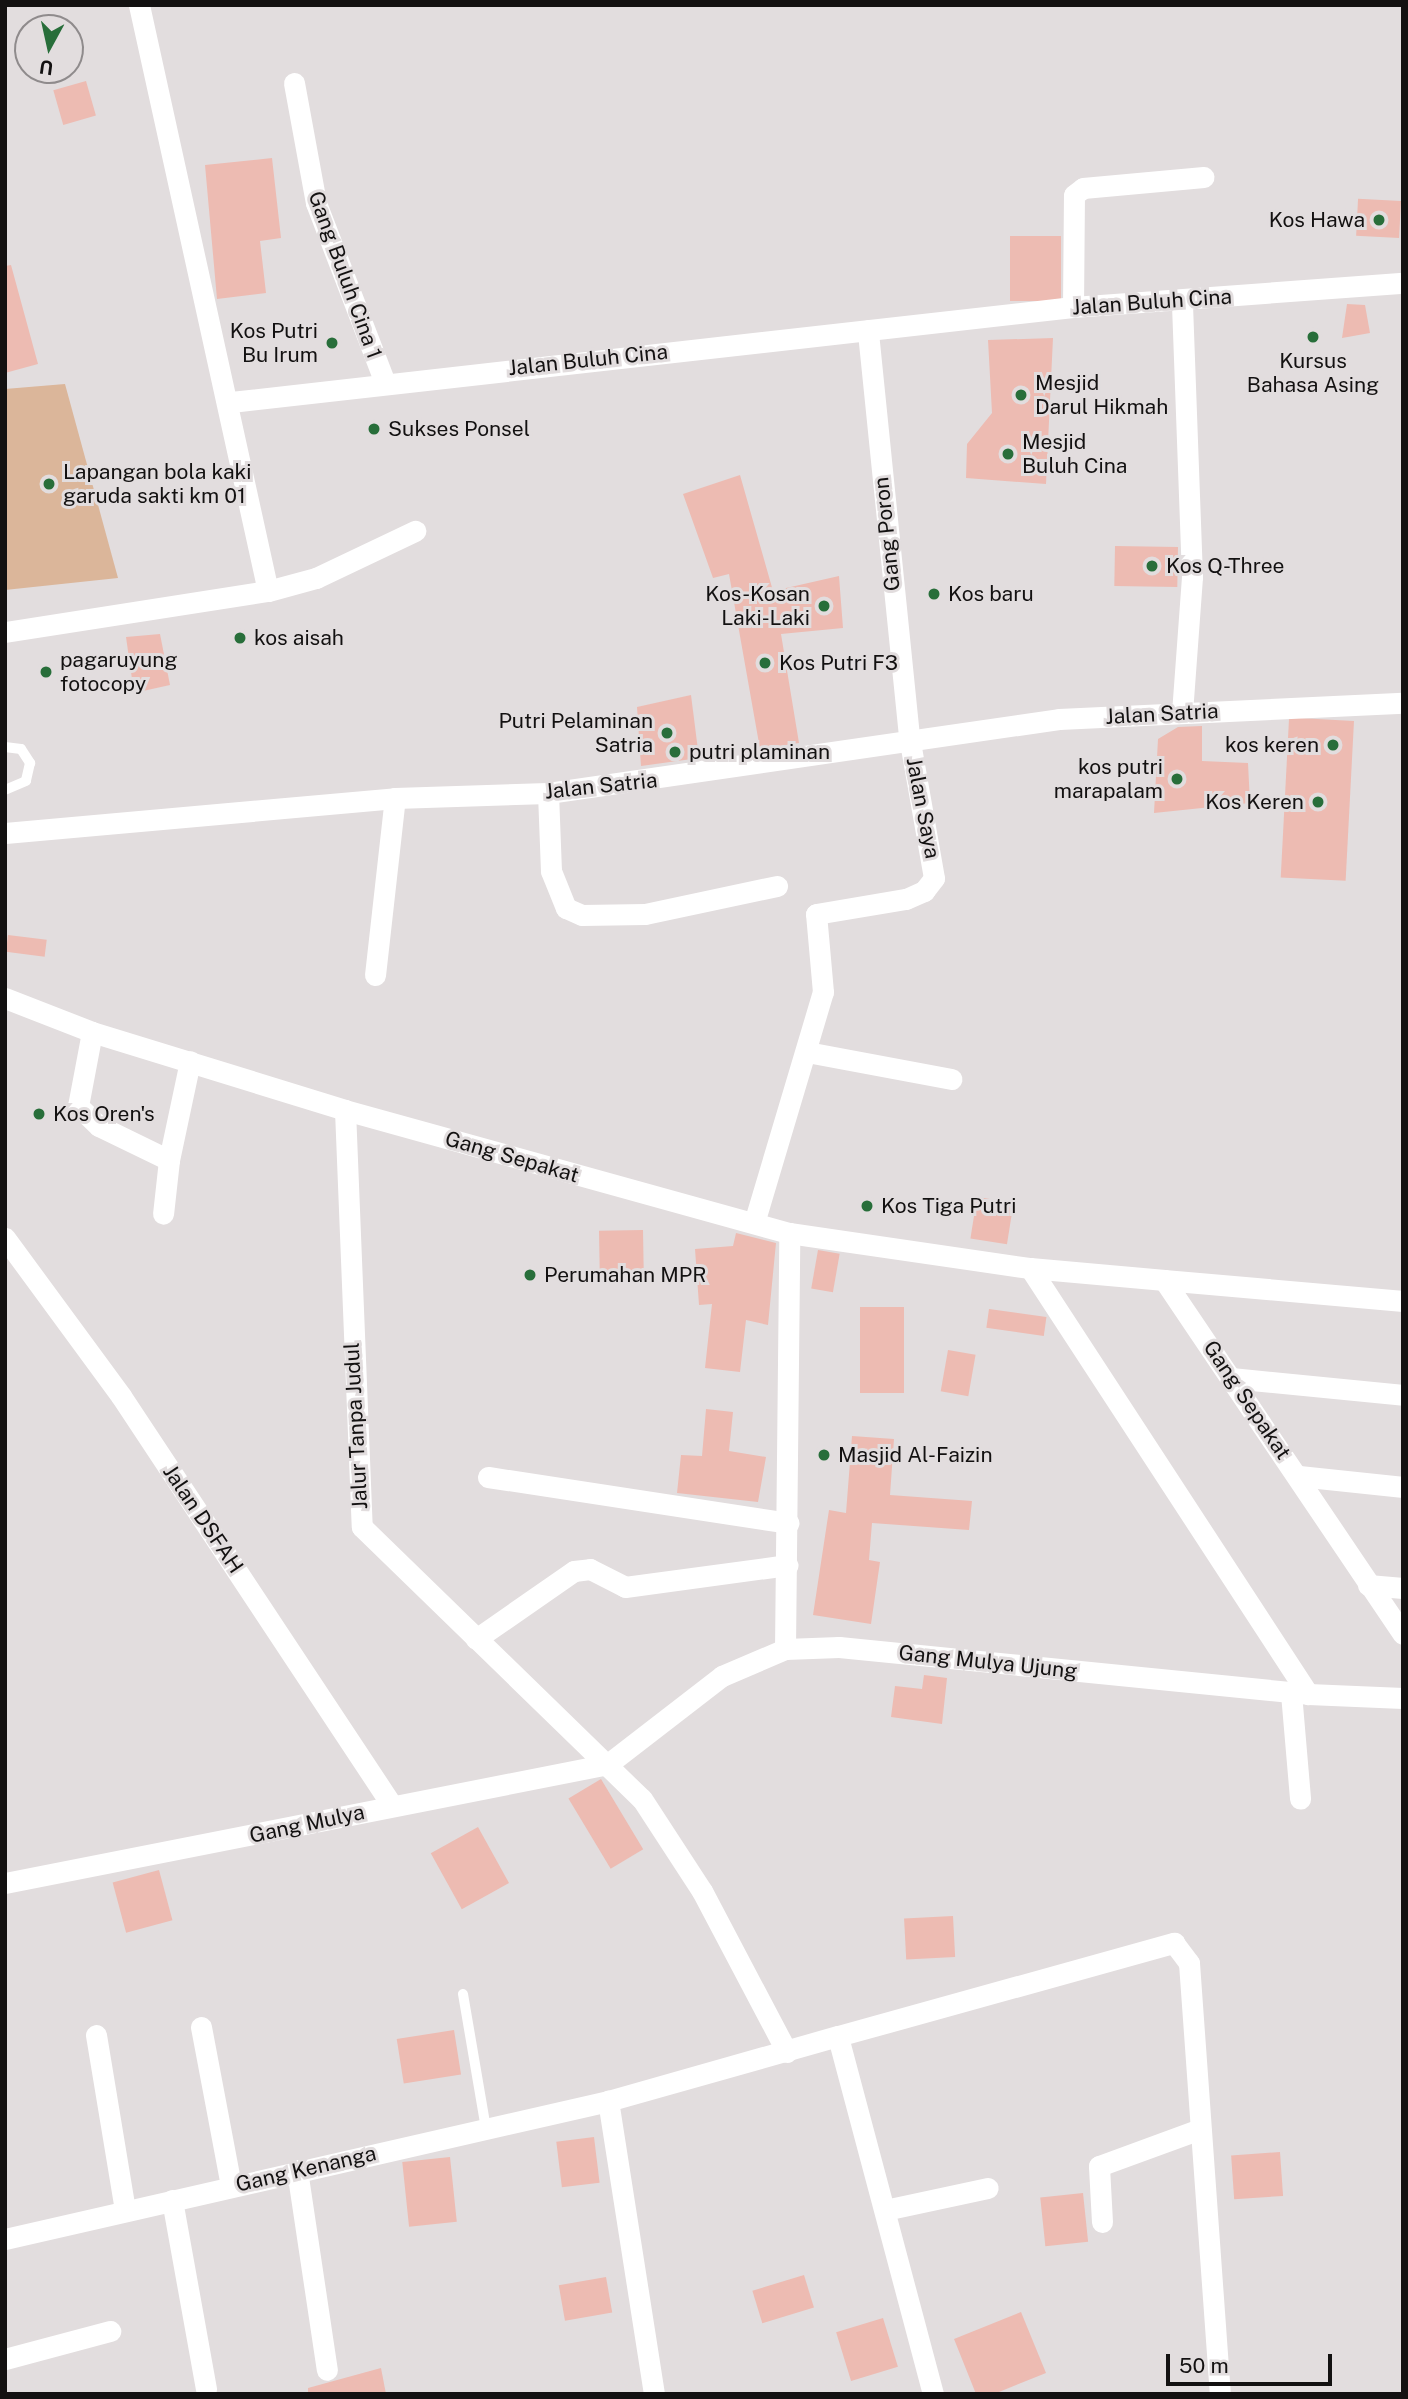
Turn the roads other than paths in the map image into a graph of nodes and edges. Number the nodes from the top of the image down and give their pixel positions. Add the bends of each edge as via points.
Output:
1 (139, 5) edge
2 (293, 83) dead end
3 (1203, 177) dead end
4 (1403, 283) edge
5 (1182, 301) junction
6 (1073, 307) junction
7 (868, 330) junction
8 (385, 383) junction
9 (230, 402) junction
10 (415, 531) dead end
11 (268, 591) junction
12 (5, 632) edge
13 (1403, 703) edge
14 (1182, 713) junction
15 (909, 736) junction
16 (5, 747) edge
17 (5, 790) edge
18 (548, 793) junction
19 (395, 799) junction
20 (5, 833) edge
21 (777, 886) dead end
22 (375, 975) dead end
23 (5, 998) edge
24 (92, 1032) junction
25 (807, 1052) junction
26 (190, 1061) junction
27 (951, 1079) dead end
28 (345, 1110) junction
29 (169, 1160) junction
30 (163, 1214) dead end
31 (754, 1223) junction
32 (789, 1233) junction
33 (5, 1238) edge
34 (1030, 1268) junction
35 (1164, 1280) junction
36 (1403, 1301) edge
37 (1231, 1378) junction
38 (1403, 1395) edge
39 (1299, 1476) junction
40 (488, 1477) dead end
41 (1403, 1487) edge
42 (789, 1523) junction
43 (788, 1565) junction
44 (1368, 1585) junction
45 (1403, 1588) edge
46 (1403, 1634) edge
47 (476, 1639) junction
48 (785, 1649) junction
49 (1300, 1694) junction
50 (1403, 1698) edge
51 (608, 1764) junction
52 (1300, 1799) dead end
53 (392, 1806) junction
54 (5, 1884) edge
55 (463, 1994) dead end
56 (201, 2027) dead end
57 (96, 2035) dead end
58 (838, 2036) junction
59 (787, 2052) junction
60 (608, 2101) junction
61 (486, 2129) junction
62 (1199, 2129) junction
63 (297, 2170) junction
64 (231, 2186) junction
65 (988, 2188) dead end
66 (172, 2200) junction
67 (125, 2210) junction
68 (885, 2210) junction
69 (1102, 2222) dead end
70 (5, 2239) edge
71 (110, 2331) dead end
72 (5, 2359) edge
73 (327, 2370) dead end
74 (206, 2389) dead end
75 (654, 2394) edge
76 (933, 2394) edge
77 (1220, 2394) edge

1 - 9 street
2 - 8 street, Gang Buluh Cina 1 via 316,203
3 - 6 street via 1083,188 1074,195
4 - 5 street, Jalan Buluh Cina
5 - 6 street, Jalan Buluh Cina
5 - 14 street via 1192,577
6 - 7 street, Jalan Buluh Cina
7 - 8 street, Jalan Buluh Cina
7 - 15 street, Gang Poron
8 - 9 street, Jalan Buluh Cina
9 - 11 street
10 - 11 street via 316,578
11 - 12 street
13 - 14 street, Jalan Satria
14 - 15 street, Jalan Satria
15 - 18 street, Jalan Satria via 709,774
15 - 25 street, Jalan Saya via 934,878 924,891 906,899 816,914 823,992
16 - 17 lane via 21,749 30,763 26,781
18 - 19 street, Jalan Satria
18 - 21 street via 551,872 566,908 582,915 645,914
19 - 20 street, Jalan Satria
19 - 22 street
23 - 24 street, Gang Sepakat
24 - 26 street, Gang Sepakat
24 - 29 street via 78,1087 80,1109
25 - 27 street
25 - 31 street
26 - 28 street, Gang Sepakat
26 - 29 street
28 - 31 street, Gang Sepakat
28 - 47 street, Jalur Tanpa Judul via 359,1515 374,1545
29 - 30 street
31 - 32 street, Gang Sepakat
32 - 34 street, Gang Sepakat
32 - 42 street
33 - 53 street, Jalan DSFAH via 121,1395
34 - 35 street, Gang Sepakat
34 - 49 street
35 - 36 street
35 - 37 street, Gang Sepakat
37 - 38 street
37 - 39 street, Gang Sepakat
39 - 41 street
39 - 44 street, Gang Sepakat
40 - 42 street
42 - 43 street
43 - 47 street via 625,1587 590,1569 574,1570
43 - 48 street
44 - 45 street
44 - 46 street, Gang Sepakat
47 - 51 street, Jalur Tanpa Judul
48 - 49 street, Gang Mulya Ujung via 839,1647
48 - 51 street, Gang Mulya Ujung via 722,1676
49 - 50 street, Gang Mulya Ujung
49 - 52 street
51 - 53 street, Gang Mulya
51 - 59 street, Jalur Tanpa Judul via 677,1849
53 - 54 street, Gang Mulya
55 - 61 lane
56 - 64 street
57 - 67 street
58 - 59 street, Gang Kenanga
58 - 62 street, Gang Kenanga via 1174,1943 1189,1962
58 - 68 street
59 - 60 street, Gang Kenanga
60 - 61 street, Gang Kenanga
60 - 75 street
61 - 63 street, Gang Kenanga
62 - 69 street via 1099,2166
62 - 77 street
63 - 64 street, Gang Kenanga
63 - 73 street
64 - 66 street, Gang Kenanga
65 - 68 street
66 - 67 street, Gang Kenanga
66 - 74 street
67 - 70 street, Gang Kenanga
68 - 76 street
71 - 72 street

